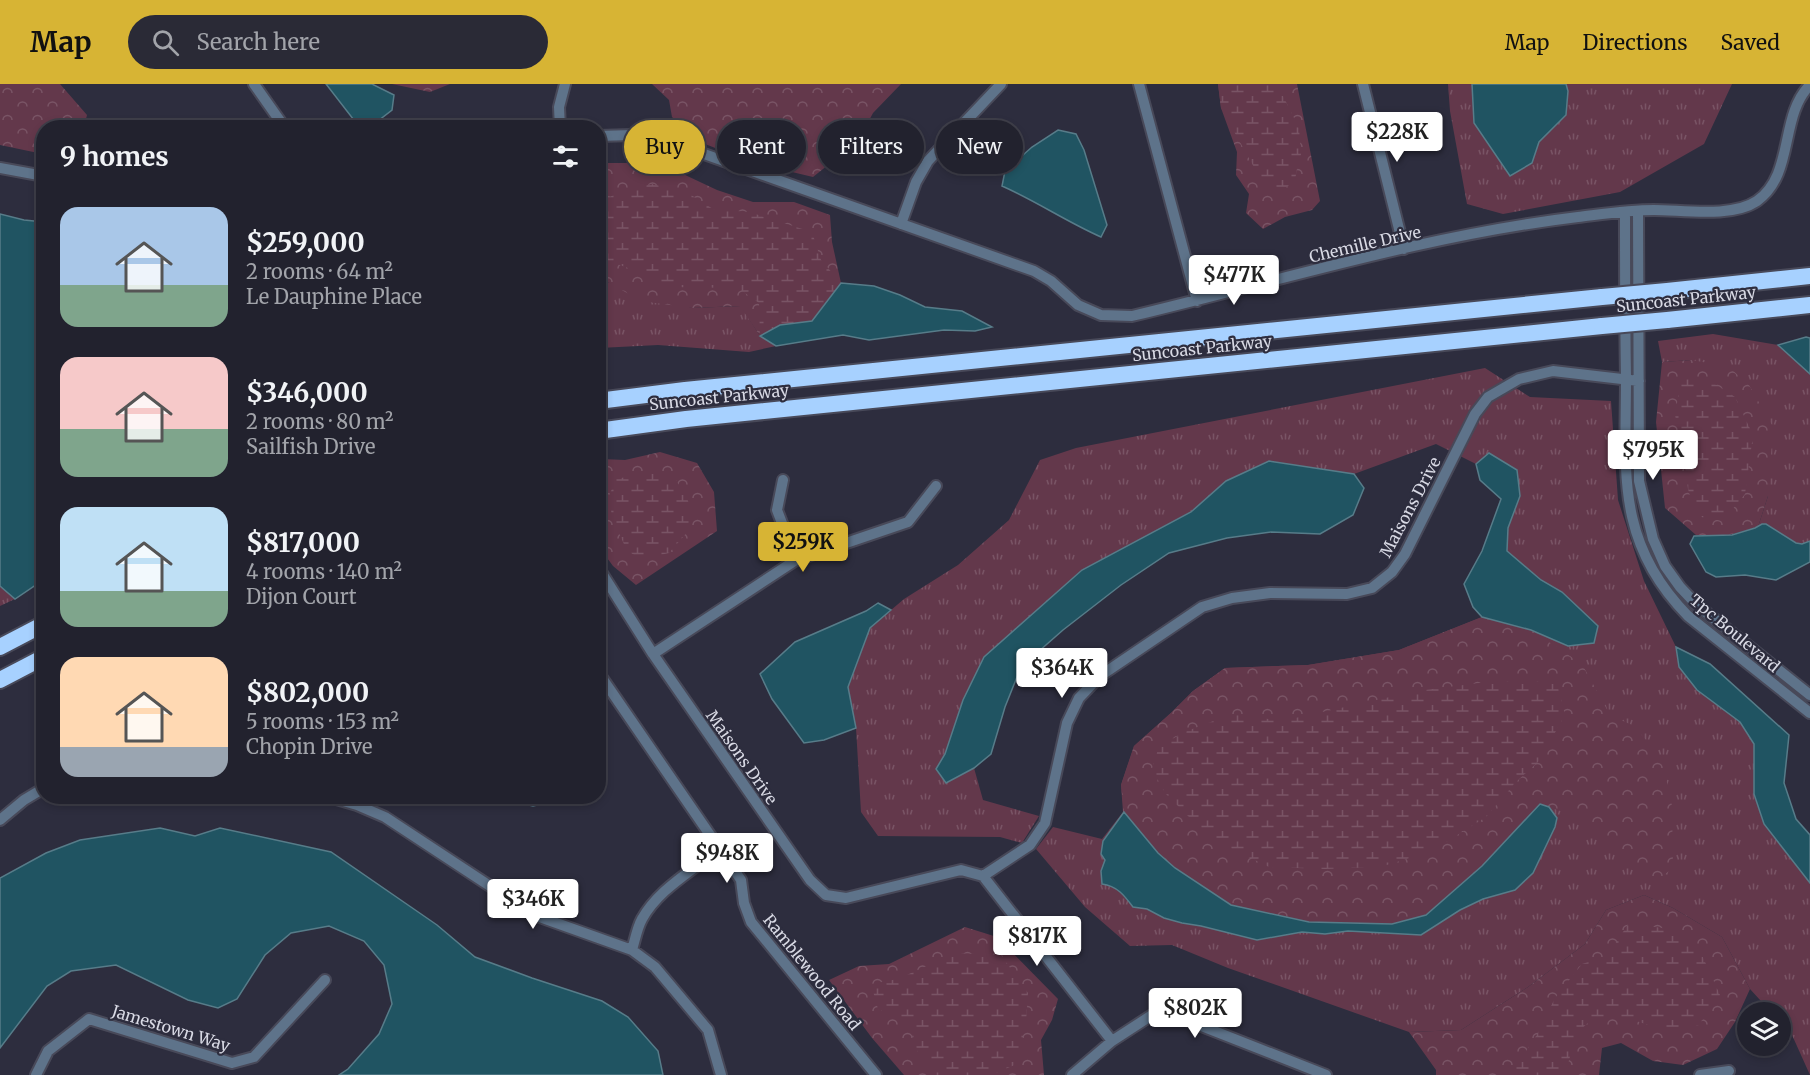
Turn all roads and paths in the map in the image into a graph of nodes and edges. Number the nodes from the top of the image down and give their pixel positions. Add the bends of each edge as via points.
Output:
1 (254, 84) edge
2 (565, 84) edge
3 (1001, 84) edge
4 (1139, 84) edge
5 (1363, 84) edge
6 (1810, 85) edge
7 (279, 120) edge
8 (560, 120) edge
9 (606, 136) edge
10 (0, 168) edge
11 (36, 175) edge
12 (1638, 211) junction
13 (1625, 212) junction
14 (901, 224) junction
15 (1404, 249) junction
16 (1810, 276) edge
17 (1197, 301) junction
18 (1810, 305) edge
19 (1626, 380) junction
20 (1639, 381) junction
21 (606, 400) edge
22 (606, 429) edge
23 (783, 480) dead end
24 (936, 486) dead end
25 (796, 560) junction
26 (606, 580) edge
27 (36, 628) edge
28 (0, 647) edge
29 (653, 654) junction
30 (36, 661) edge
31 (0, 680) edge
32 (606, 683) edge
33 (1810, 695) edge
34 (1810, 713) edge
35 (36, 793) edge
36 (354, 804) edge
37 (0, 820) edge
38 (720, 847) junction
39 (983, 876) junction
40 (632, 950) junction
41 (325, 980) dead end
42 (1112, 1041) junction
43 (1729, 1071) dead end
44 (36, 1075) edge
45 (721, 1075) edge
46 (876, 1075) edge
47 (1072, 1075) edge
48 (1326, 1075) edge
49 (1700, 1075) edge

1 - 7 street
2 - 8 street
3 - 14 street via 928,160
4 - 17 street
5 - 15 street
6 - 12 street, Chemille Drive via 1802,93 1791,120 1780,171 1756,201 1725,212
9 - 14 street, Chemille Drive via 659,138
10 - 11 street
12 - 13 street, Chemille Drive
12 - 20 street, Tpc Boulevard
13 - 15 street, Chemille Drive via 1533,223
13 - 19 street, Tpc Boulevard
14 - 17 street, Chemille Drive via 1034,271 1078,305 1101,315 1132,316
15 - 17 street, Chemille Drive
16 - 21 highway, Suncoast Parkway, bridge
18 - 22 highway, Suncoast Parkway, bridge
19 - 20 street, Maisons Drive
19 - 34 street, Tpc Boulevard via 1626,490 1633,525 1656,577 1688,616
19 - 39 street, Maisons Drive via 1553,371 1519,379 1488,397 1475,414 1405,554 1392,572 1372,588 1347,594 1270,592 1202,607 1100,676 1079,698 1067,723 1045,823 1030,845
20 - 33 street, Tpc Boulevard via 1639,482 1650,529 1665,566 1697,605
23 - 25 street via 777,510
24 - 25 street via 908,522
25 - 29 street
26 - 29 street, Maisons Drive
27 - 28 highway
29 - 39 street, Maisons Drive via 810,880 826,895 846,898 961,870
30 - 31 highway
32 - 38 street, Ramblewood Road
35 - 37 street
36 - 40 street via 385,817 534,915
38 - 40 street via 652,904 641,921
38 - 46 street, Ramblewood Road via 741,880 751,922
39 - 42 street
40 - 45 street via 654,967 708,1030
41 - 44 street, Jamestown Way via 254,1057 232,1063 88,1019 48,1051
42 - 47 street
42 - 48 street via 1152,1015 1171,1014
43 - 49 street

